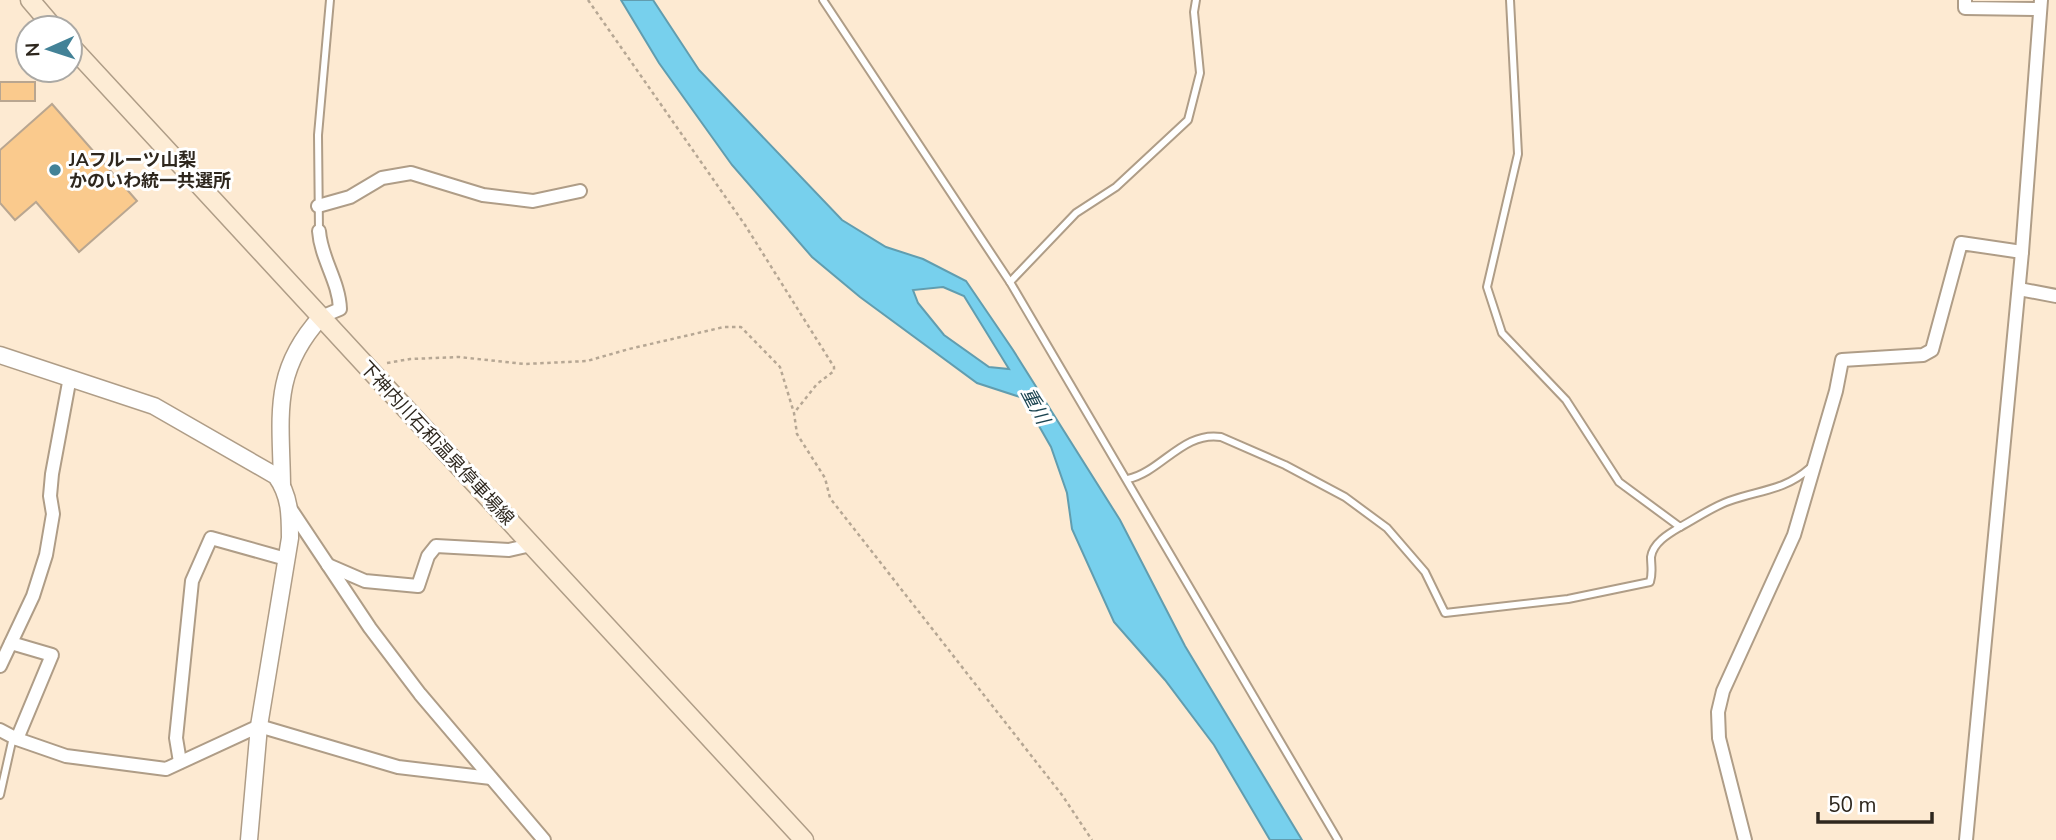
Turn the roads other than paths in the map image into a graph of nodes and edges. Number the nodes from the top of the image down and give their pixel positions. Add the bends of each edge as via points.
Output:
1 (30, 0) edge
2 (330, 0) edge
3 (823, 0) edge
4 (1196, 0) edge
5 (1510, 0) edge
6 (1965, 0) edge
7 (2040, 4) edge
8 (42, 14) edge
9 (84, 60) edge
10 (580, 191) dead end
11 (318, 206) junction
12 (319, 231) joint
13 (2022, 252) junction
14 (1010, 282) junction
15 (2019, 289) junction
16 (2056, 296) edge
17 (321, 317) junction
18 (0, 355) edge
19 (70, 377) junction
20 (1814, 465) junction
21 (1128, 479) junction
22 (282, 485) junction
23 (290, 508) junction
24 (1679, 527) junction
25 (530, 545) junction
26 (286, 559) junction
27 (328, 565) junction
28 (11, 643) junction
29 (0, 666) edge
30 (259, 726) junction
31 (0, 730) edge
32 (15, 738) junction
33 (180, 762) junction
34 (491, 778) junction
35 (0, 795) edge
36 (249, 840) edge
37 (544, 840) edge
38 (804, 840) edge
39 (1338, 840) edge
40 (1745, 840) edge
41 (1966, 840) edge

1 - 8 main road
2 - 11 lane via 318,135
3 - 14 lane
4 - 14 lane via 1200,73 1188,120 1116,187 1076,213
5 - 24 lane via 1518,154 1487,287 1502,333 1566,400 1619,482
6 - 7 street via 1965,8
7 - 13 street
9 - 17 main road, 下神内川石和温泉停車場線
10 - 11 street via 533,201 483,195 411,173 382,178 350,197
11 - 12 lane
12 - 17 street via 340,295 340,309
13 - 15 street
13 - 20 street via 1961,243 1932,350 1923,355 1842,360
14 - 21 lane
15 - 16 street
15 - 41 street
17 - 22 street via 303,337 285,377 279,416
17 - 25 main road, 下神内川石和温泉停車場線
18 - 19 street
19 - 22 street via 154,406 276,476
19 - 28 street via 52,474 53,514 46,555
20 - 24 lane via 1775,489 1728,501
20 - 40 street via 1794,535 1723,691 1718,712 1719,738
21 - 24 lane via 1196,440 1221,437 1345,497 1387,528 1424,572 1445,612 1568,599 1650,582 1651,554 1662,538
21 - 39 lane
22 - 23 street
23 - 26 street
23 - 27 street
25 - 27 street via 509,550 436,546 418,586 365,581
25 - 38 main road, 下神内川石和温泉停車場線
26 - 30 street
26 - 33 street via 211,538 205,548 192,580 188,611 176,738
27 - 34 street via 420,694
28 - 29 street
28 - 32 street via 52,655
30 - 33 street
30 - 34 street via 398,767
30 - 36 street
31 - 32 street
32 - 33 street via 66,756 166,769
32 - 35 lane
34 - 37 street

